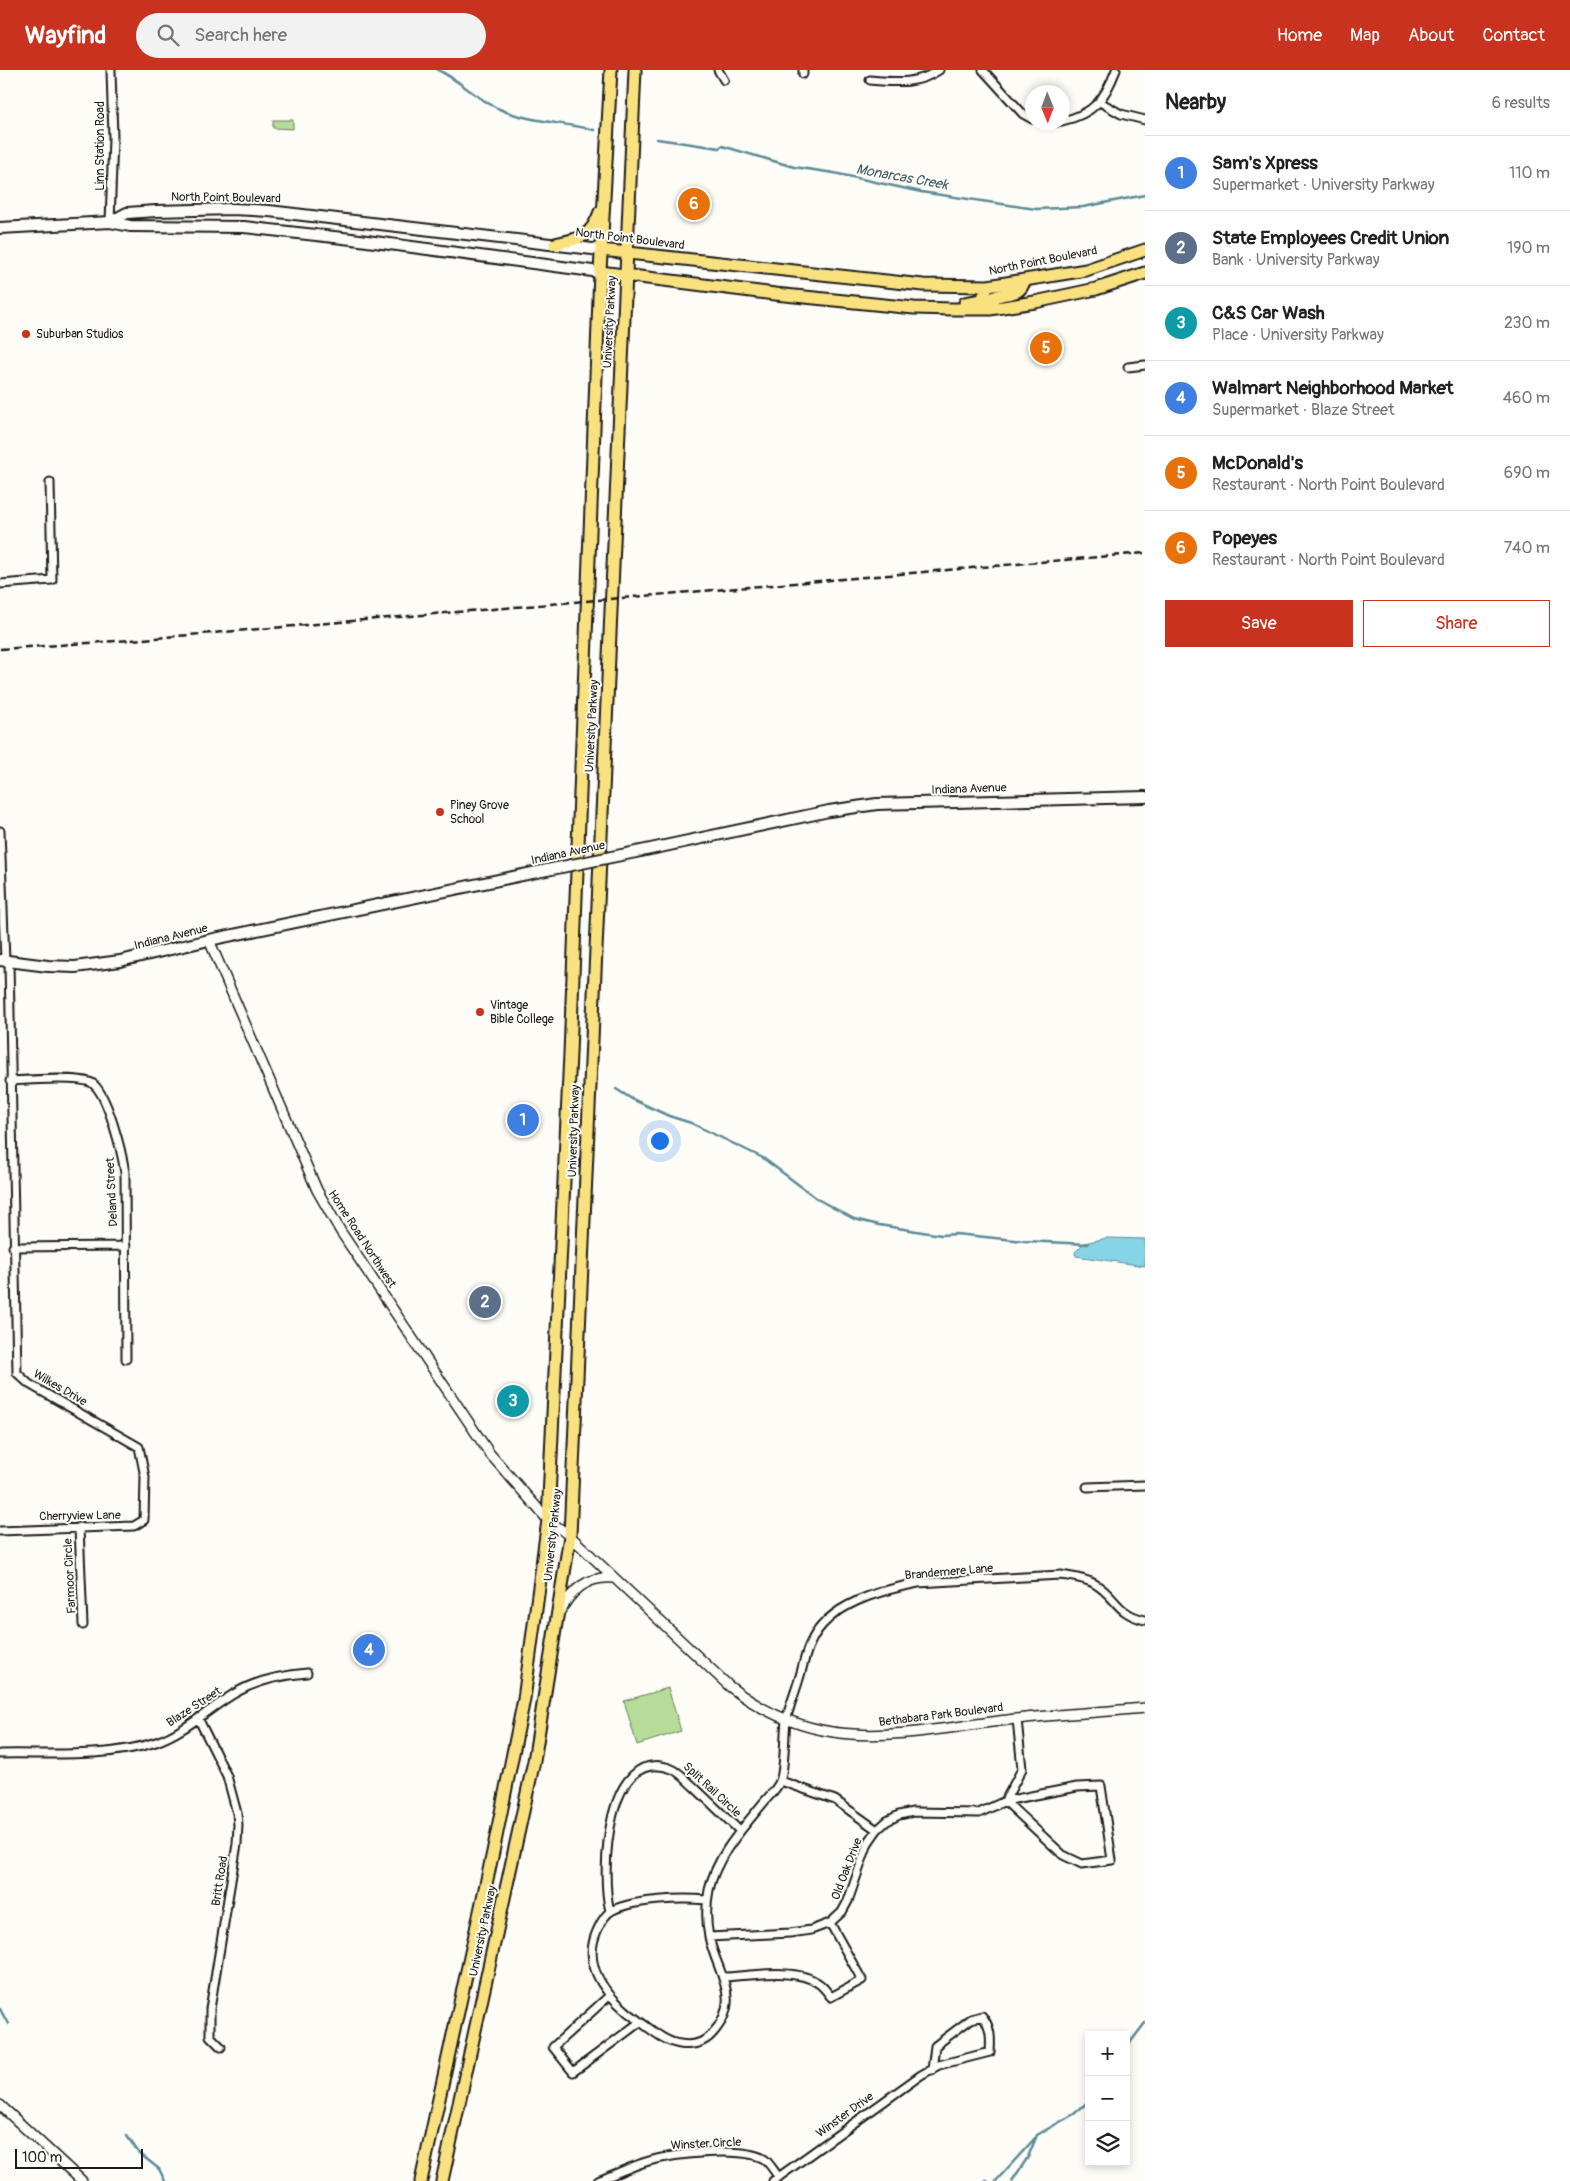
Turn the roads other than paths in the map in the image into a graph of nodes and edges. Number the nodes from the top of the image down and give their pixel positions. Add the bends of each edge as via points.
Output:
1 (111, 70) edge
2 (611, 70) edge
3 (635, 70) edge
4 (718, 70) edge
5 (939, 70) edge
6 (983, 70) edge
7 (1116, 70) edge
8 (724, 80) dead end
9 (870, 80) dead end
10 (1100, 102) junction
11 (1025, 115) edge
12 (1070, 120) edge
13 (1145, 120) edge
14 (604, 204) junction
15 (110, 222) junction
16 (0, 228) edge
17 (555, 244) junction
18 (601, 250) junction
19 (1145, 250) edge
20 (627, 253) junction
21 (600, 272) junction
22 (1145, 273) edge
23 (626, 274) junction
24 (1024, 281) junction
25 (988, 286) junction
26 (990, 308) junction
27 (953, 309) junction
28 (1145, 365) edge
29 (1128, 368) dead end
30 (50, 482) dead end
31 (0, 584) edge
32 (1145, 797) edge
33 (0, 831) edge
34 (209, 940) junction
35 (5, 961) edge
36 (10, 1080) junction
37 (13, 1246) junction
38 (126, 1246) junction
39 (126, 1358) dead end
40 (86, 1416) joint
41 (1145, 1485) edge
42 (1087, 1487) dead end
43 (548, 1520) junction
44 (79, 1527) junction
45 (0, 1531) edge
46 (570, 1536) junction
47 (614, 1578) junction
48 (558, 1616) junction
49 (1145, 1620) edge
50 (84, 1624) dead end
51 (307, 1673) dead end
52 (1145, 1708) edge
53 (1017, 1719) junction
54 (198, 1720) junction
55 (786, 1720) junction
56 (0, 1754) edge
57 (781, 1781) junction
58 (1005, 1801) junction
59 (877, 1830) junction
60 (740, 1831) junction
61 (708, 1900) junction
62 (610, 1911) junction
63 (830, 1923) junction
64 (709, 1937) junction
65 (724, 1977) junction
66 (609, 1996) junction
67 (640, 2022) junction
68 (221, 2048) dead end
69 (932, 2070) junction
70 (0, 2105) edge
71 (776, 2179) edge
72 (82, 2181) edge
73 (421, 2181) edge
74 (442, 2181) edge
75 (598, 2181) edge

1 - 15 street, Linn Station Road
2 - 14 main road, University Parkway
3 - 20 main road, University Parkway
4 - 8 street
5 - 9 street via 905,83
6 - 11 street
7 - 10 street
10 - 12 street
10 - 13 street via 1121,114
14 - 17 main road via 592,231 574,240
14 - 18 main road, University Parkway
15 - 16 main road, North Point Boulevard
15 - 17 main road, North Point Boulevard via 127,213 233,209
15 - 21 main road, North Point Boulevard via 130,226 274,230
17 - 18 main road, North Point Boulevard
18 - 20 main road, North Point Boulevard
18 - 21 main road, University Parkway
19 - 24 main road, North Point Boulevard via 1086,270
20 - 23 main road, University Parkway
20 - 25 main road, North Point Boulevard via 923,285
21 - 23 main road, North Point Boulevard
21 - 43 main road, University Parkway via 573,985
22 - 26 main road, North Point Boulevard via 1096,289
23 - 27 main road, North Point Boulevard via 775,294
23 - 46 main road, University Parkway
24 - 25 main road, North Point Boulevard
24 - 26 main road via 1017,292 995,297
25 - 27 main road via 982,300 959,304
26 - 27 main road, North Point Boulevard
28 - 29 street
30 - 31 street via 52,580
32 - 34 main road, Indiana Avenue, bridge via 877,804 829,811
33 - 35 street, Wilkes Drive
34 - 35 main road, Indiana Avenue via 90,966
34 - 43 street, Home Road Northwest via 322,1199 341,1232 490,1454
35 - 36 street, Wilkes Drive
36 - 37 street, Wilkes Drive
36 - 38 street, Deland Street via 90,1082 101,1092 121,1150 125,1173
37 - 38 street
37 - 40 street, Wilkes Drive via 17,1373 29,1384
38 - 39 street, Deland Street
40 - 44 street, Cherryview Lane via 139,1447 145,1476 144,1520 134,1526
41 - 42 street
43 - 46 street, Home Road Northwest
43 - 73 main road, University Parkway via 524,1699
44 - 45 street, Cherryview Lane
44 - 50 street, Farmoor Circle
46 - 47 street, Bethabara Park Boulevard
46 - 48 main road, University Parkway
47 - 48 street via 588,1581 566,1601
47 - 55 street, Bethabara Park Boulevard via 729,1686 751,1704
48 - 74 main road, University Parkway via 534,1761
49 - 55 street, Brandemere Lane via 1125,1613 1101,1588 1077,1577 1061,1575 903,1586 841,1609 823,1624 810,1644
51 - 54 street, Blaze Street via 273,1678 238,1692
52 - 53 street, Bethabara Park Boulevard
53 - 55 street, Bethabara Park Boulevard via 864,1736 831,1733
53 - 58 street via 1022,1769
54 - 56 street, Blaze Street via 176,1734 125,1750
54 - 68 street, Britt Road via 227,1776 237,1814 237,1844 210,2009 210,2036
55 - 57 street, Brandemere Lane
57 - 59 street via 835,1800
57 - 60 street
58 - 58 street, Old Oak Drive via 1063,1855 1082,1864 1112,1860 1101,1786 1077,1786
58 - 59 street, Old Oak Drive via 979,1813 906,1813 887,1821
59 - 63 street, Old Oak Drive via 868,1843 848,1901
60 - 61 street via 719,1861
60 - 62 street, Split Rail Circle via 675,1770 652,1766 641,1769 624,1785 614,1814 605,1864
61 - 62 street via 643,1902
61 - 64 street
62 - 66 street via 596,1934 593,1953 596,1973
63 - 64 street via 790,1933
63 - 65 street via 862,1980 831,1997 817,1982 803,1976
64 - 65 street
65 - 67 street via 728,1996 724,2019 703,2041 692,2045 677,2044
66 - 67 street
66 - 67 street via 553,2047 573,2072
69 - 69 street, Winster Drive via 990,2052 988,2023 982,2016 971,2019 935,2046
69 - 71 street, Winster Drive
70 - 72 street
71 - 75 street, Winster Circle via 765,2160 748,2153 724,2153 681,2154 648,2161

